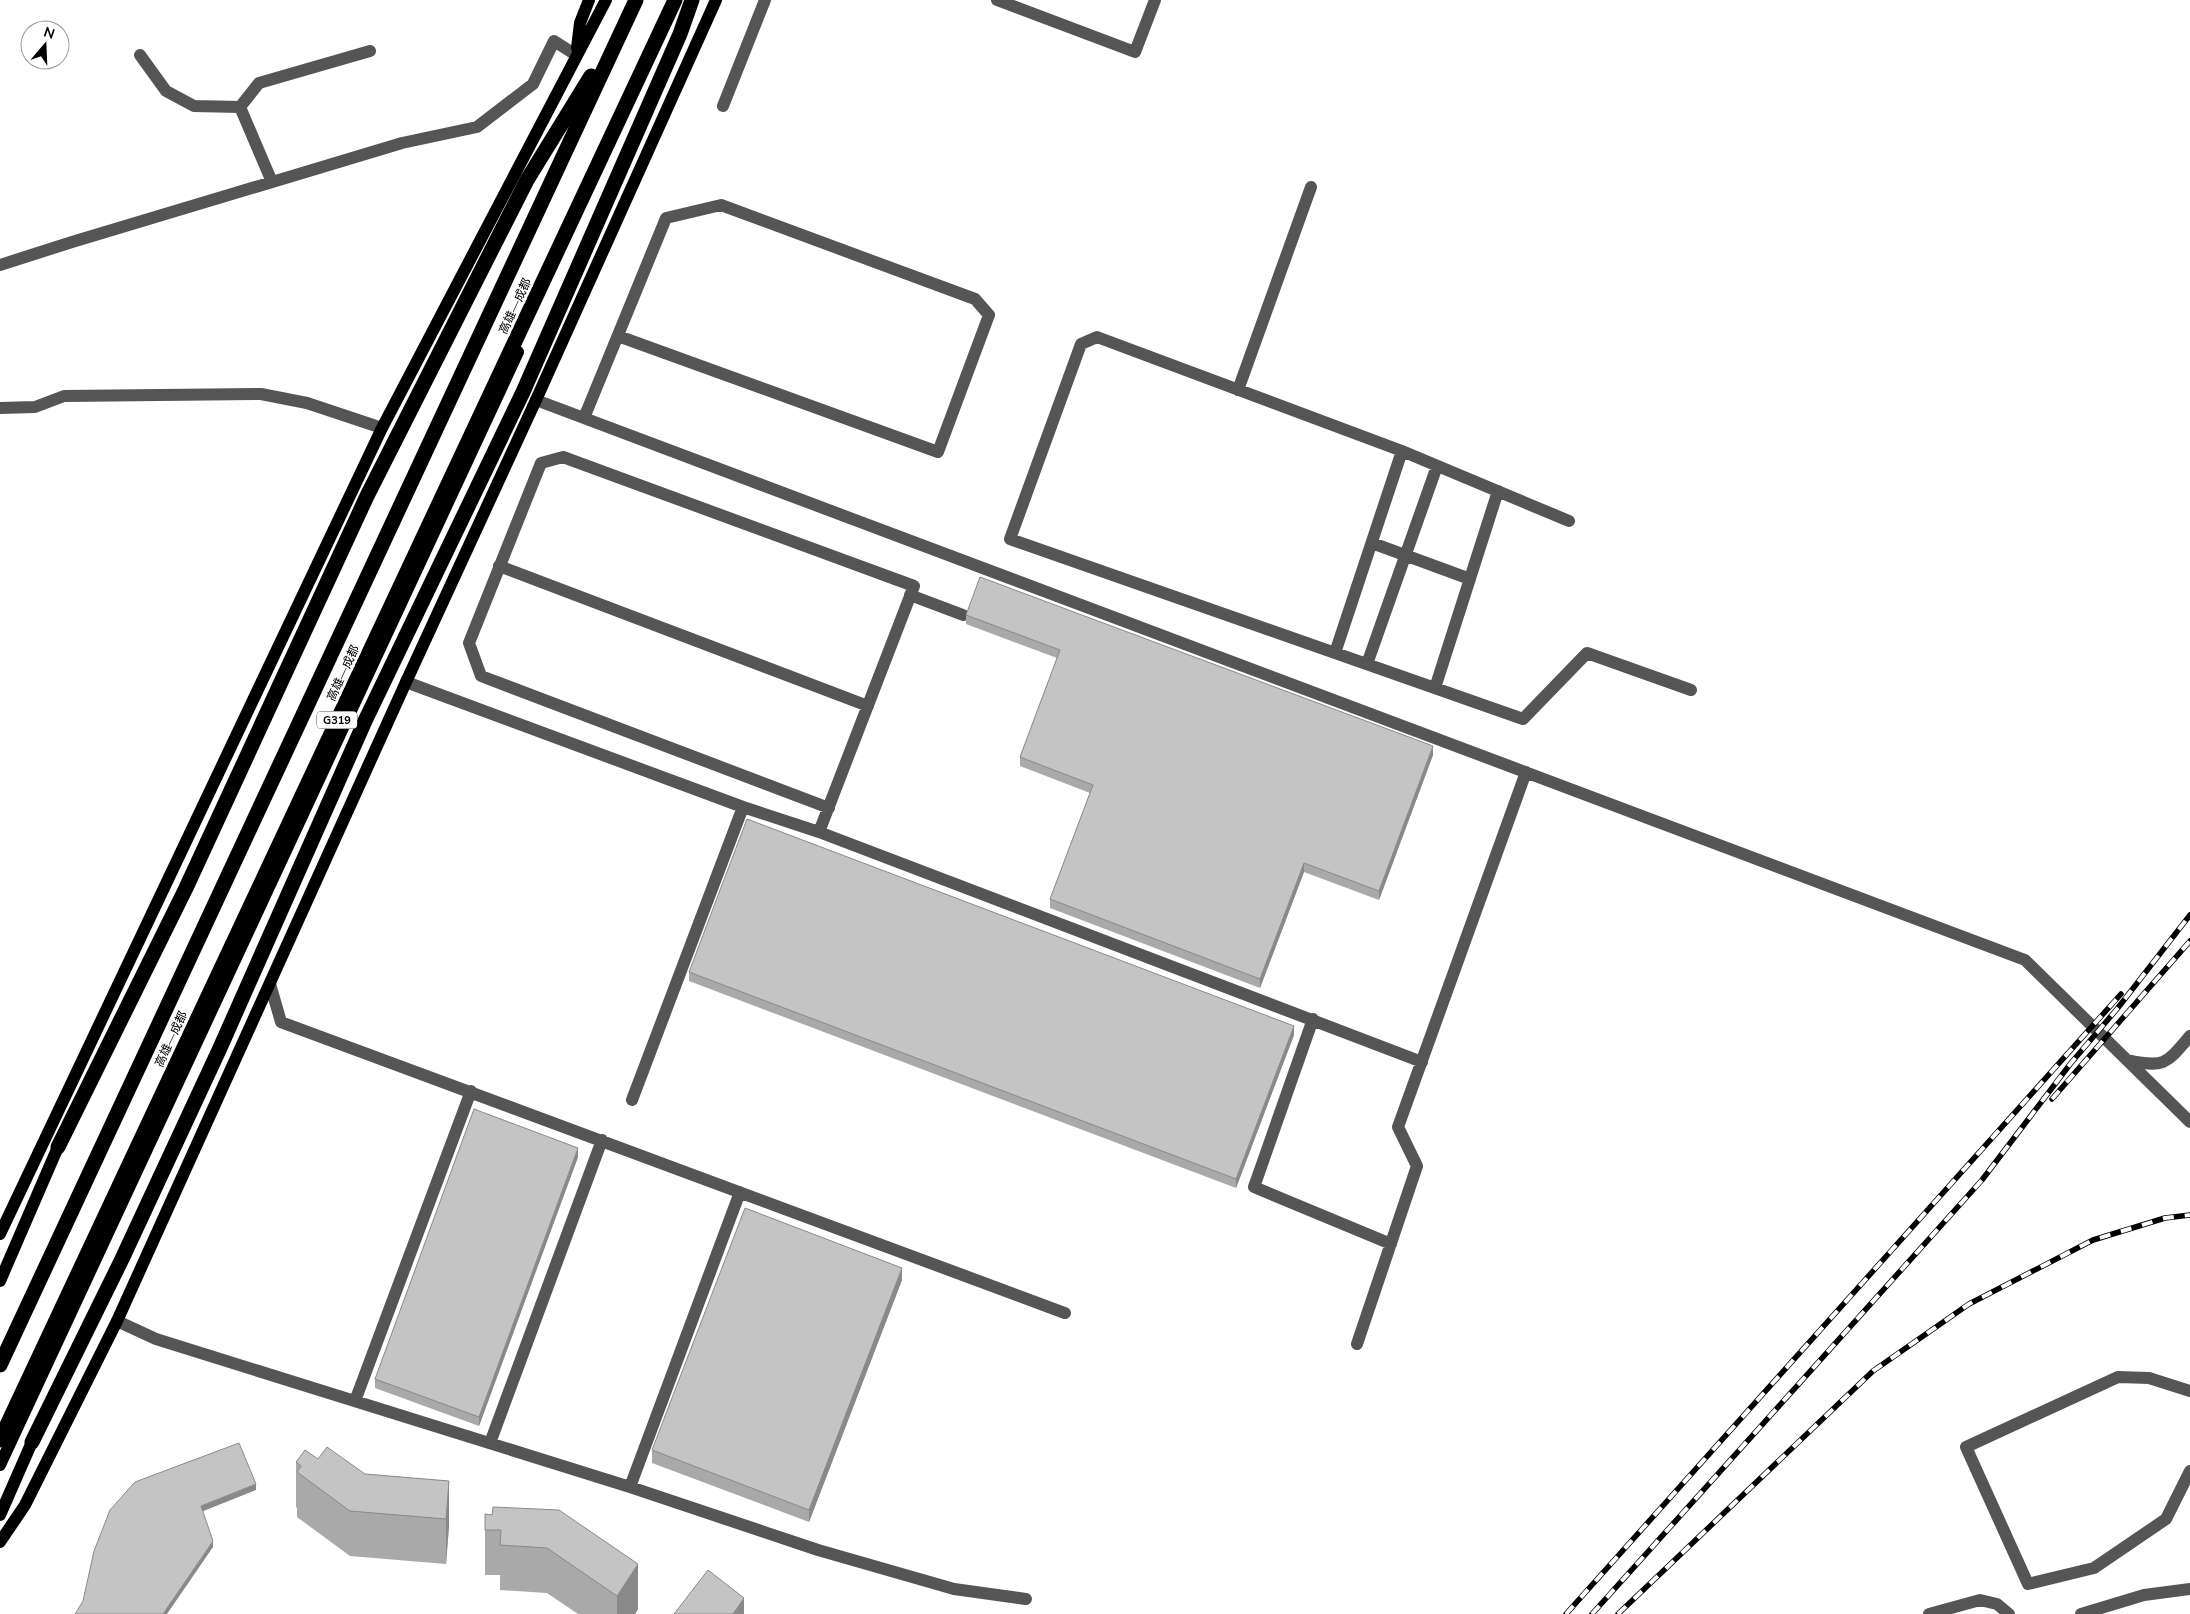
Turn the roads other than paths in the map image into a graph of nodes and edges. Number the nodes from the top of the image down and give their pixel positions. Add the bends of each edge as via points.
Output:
1 (589, 0) edge
2 (606, 0) edge
3 (636, 0) edge
4 (675, 0) edge
5 (692, 0) edge
6 (716, 0) edge
7 (765, 0) edge
8 (997, 0) edge
9 (1155, 0) edge
10 (628, 17) junction
11 (370, 51) dead end
12 (140, 55) dead end
13 (576, 55) junction
14 (723, 106) dead end
15 (240, 107) junction
16 (272, 182) junction
17 (1311, 187) dead end
18 (0, 265) edge
19 (618, 336) junction
20 (1238, 390) junction
21 (536, 400) junction
22 (0, 408) edge
23 (584, 418) junction
24 (382, 428) junction
25 (1402, 452) junction
26 (1437, 466) junction
27 (1498, 491) junction
28 (1569, 520) dead end
29 (1372, 543) junction
30 (1406, 556) junction
31 (499, 566) junction
32 (1470, 579) junction
33 (910, 595) junction
34 (963, 615) dead end
35 (1335, 653) junction
36 (1367, 664) junction
37 (406, 682) junction
38 (1435, 688) junction
39 (1691, 690) dead end
40 (868, 706) junction
41 (1526, 772) junction
42 (742, 807) junction
43 (828, 808) junction
44 (819, 832) junction
45 (270, 984) junction
46 (1313, 1019) junction
47 (2190, 1036) edge
48 (2127, 1060) junction
49 (1422, 1062) junction
50 (471, 1091) junction
51 (632, 1100) dead end
52 (2190, 1122) edge
53 (602, 1140) junction
54 (58, 1148) joint
55 (740, 1192) junction
56 (0, 1234) edge
57 (1391, 1244) junction
58 (0, 1281) edge
59 (1065, 1313) dead end
60 (117, 1321) junction
61 (1357, 1344) dead end
62 (0, 1365) edge
63 (2190, 1391) edge
64 (355, 1401) junction
65 (0, 1440) edge
66 (32, 1442) joint
67 (490, 1443) junction
68 (0, 1465) edge
69 (2190, 1471) edge
70 (630, 1487) junction
71 (0, 1514) edge
72 (0, 1542) edge
73 (2190, 1589) edge
74 (1026, 1599) dead end
75 (1929, 1614) edge
76 (2008, 1614) edge
77 (2081, 1614) edge

1 - 13 main road via 580,23
2 - 13 main road
3 - 10 highway, 高雄—成都 / G319
4 - 65 highway, 高雄—成都 / G319
4 - 68 main road via 664,38
5 - 66 highway via 523,392 365,722 122,1259
6 - 21 main road
7 - 14 street
8 - 9 street via 1135,52
10 - 54 highway via 527,180 367,496 186,888
10 - 62 highway, 高雄—成都 / G319
11 - 15 street via 259,83
12 - 15 street via 166,91 194,106
13 - 16 street via 554,41 534,84 477,127 402,143
13 - 24 main road
15 - 16 street
16 - 18 street
17 - 20 street
19 - 19 street via 666,218 721,205 975,299 989,315 938,452
19 - 23 street
20 - 25 street
20 - 35 street via 1096,337 1081,344 1010,539
21 - 23 street
21 - 37 main road
22 - 24 street via 35,407 64,396 261,394 307,403
23 - 41 street
24 - 56 main road
25 - 26 street
25 - 29 street
26 - 27 street
26 - 30 street
27 - 28 street
27 - 32 street
29 - 30 street
29 - 35 street
30 - 32 street
30 - 36 street
31 - 33 street via 540,463 563,457 914,586
31 - 40 street
31 - 43 street via 469,643 481,676
32 - 38 street
33 - 34 street
33 - 40 street
35 - 36 street
36 - 38 street
37 - 42 street
37 - 45 main road
38 - 39 street via 1523,719 1587,653
40 - 43 street
41 - 48 street via 2026,960
41 - 49 street
42 - 44 street
42 - 51 street
43 - 44 street
44 - 46 street
45 - 50 street via 282,1022
45 - 60 main road
46 - 49 street
46 - 57 street via 1254,1188
47 - 48 street via 2170,1060 2150,1065
48 - 52 street
49 - 57 street via 1398,1127 1417,1166
50 - 53 street
50 - 64 street
53 - 55 street
53 - 67 street
54 - 58 main road
55 - 59 street
55 - 70 street
57 - 61 street
60 - 64 street via 156,1339
60 - 72 main road via 25,1505
63 - 69 street via 2149,1378 2118,1377 1966,1447 2028,1584 2094,1568 2166,1519
64 - 67 street
66 - 71 main road
67 - 70 street
70 - 74 street via 818,1550 954,1589
73 - 77 street via 2144,1595
75 - 76 street via 1980,1600 1997,1604

